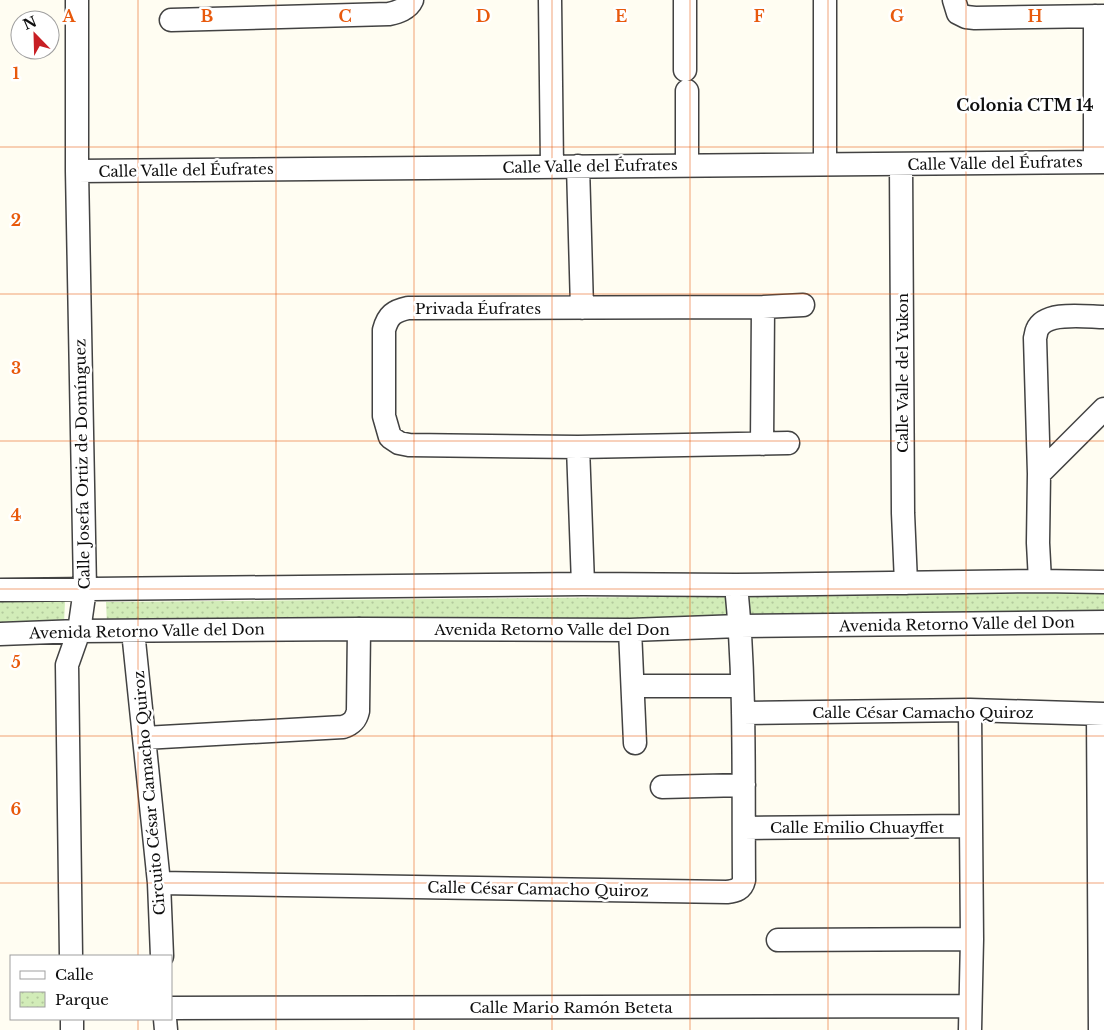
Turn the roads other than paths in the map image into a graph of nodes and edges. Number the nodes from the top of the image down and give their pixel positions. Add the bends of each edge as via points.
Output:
1 (77, 0) edge
2 (412, 0) edge
3 (550, 0) edge
4 (685, 0) edge
5 (825, 0) edge
6 (954, 0) edge
7 (240, 9) edge
8 (1099, 16) edge
9 (171, 20) dead end
10 (1100, 162) edge
11 (825, 163) junction
12 (901, 164) junction
13 (687, 165) junction
14 (552, 166) junction
15 (578, 166) junction
16 (77, 171) junction
17 (804, 305) dead end
18 (582, 308) junction
19 (763, 308) junction
20 (1104, 317) edge
21 (1104, 409) edge
22 (788, 443) dead end
23 (762, 444) junction
24 (578, 447) junction
25 (1039, 474) junction
26 (1040, 582) junction
27 (1104, 582) edge
28 (906, 583) junction
29 (583, 584) junction
30 (736, 585) junction
31 (85, 589) junction
32 (0, 590) edge
33 (1104, 622) edge
34 (740, 626) junction
35 (359, 628) junction
36 (630, 630) junction
37 (79, 631) junction
38 (133, 631) junction
39 (0, 634) edge
40 (633, 686) junction
41 (742, 686) junction
42 (970, 710) junction
43 (743, 713) junction
44 (1101, 714) edge
45 (144, 738) junction
46 (635, 743) dead end
47 (744, 785) junction
48 (662, 788) dead end
49 (971, 826) junction
50 (744, 828) junction
51 (159, 883) junction
52 (972, 939) junction
53 (778, 940) dead end
54 (71, 955) edge
55 (162, 955) edge
56 (970, 1006) junction
57 (172, 1008) edge
58 (970, 1030) edge
59 (1100, 1030) edge

1 - 16 street, Calle Josefa Ortiz de Domínguez
2 - 7 street via 406,8 389,14
3 - 14 street
4 - 13 street
5 - 11 street
6 - 8 street via 958,13 975,18
7 - 9 street
8 - 10 street
10 - 12 street, Calle Valle del Éufrates
11 - 12 street, Calle Valle del Éufrates
11 - 13 street, Calle Valle del Éufrates
12 - 28 street, Calle Valle del Yukon
13 - 15 street, Calle Valle del Éufrates
14 - 15 street, Calle Valle del Éufrates
14 - 16 street, Calle Valle del Éufrates
15 - 18 street
16 - 31 street, Calle Josefa Ortiz de Domínguez
17 - 19 street, Privada Éufrates
18 - 19 street, Privada Éufrates
18 - 24 street, Privada Éufrates via 408,308 391,314 384,330 384,416 390,437 409,446
19 - 23 street
20 - 25 street via 1058,316 1048,319 1036,330
21 - 25 street
22 - 23 street, Privada Éufrates
23 - 24 street, Privada Éufrates
24 - 29 street
25 - 26 street
26 - 27 street
26 - 28 street
28 - 30 street
29 - 30 street
29 - 31 street
30 - 34 street, Calle César Camacho Quiroz
31 - 32 street
31 - 37 street, Calle Josefa Ortiz de Domínguez
33 - 34 street, Avenida Retorno Valle del Don
34 - 36 street, Avenida Retorno Valle del Don
34 - 41 street, Calle César Camacho Quiroz
35 - 36 street, Avenida Retorno Valle del Don
35 - 38 street, Avenida Retorno Valle del Don
35 - 45 street via 358,711 354,722 349,725
36 - 40 street
37 - 38 street, Avenida Retorno Valle del Don
37 - 39 street, Avenida Retorno Valle del Don
37 - 54 street, Calle Josefa Ortiz de Domínguez via 67,665
38 - 45 street, Circuito César Camacho Quiroz
40 - 41 street
40 - 46 street
41 - 43 street, Calle César Camacho Quiroz
42 - 43 street, Calle César Camacho Quiroz
42 - 44 street, Calle César Camacho Quiroz
42 - 49 street
43 - 47 street, Calle César Camacho Quiroz
44 - 59 street
45 - 51 street, Circuito César Camacho Quiroz
47 - 48 street
47 - 50 street, Calle César Camacho Quiroz
49 - 50 street, Calle Emilio Chuayffet
49 - 52 street
50 - 51 street, Calle César Camacho Quiroz via 743,885 727,892
51 - 55 street, Circuito César Camacho Quiroz
52 - 53 street
52 - 56 street
56 - 57 street, Calle Mario Ramón Beteta
56 - 58 street

